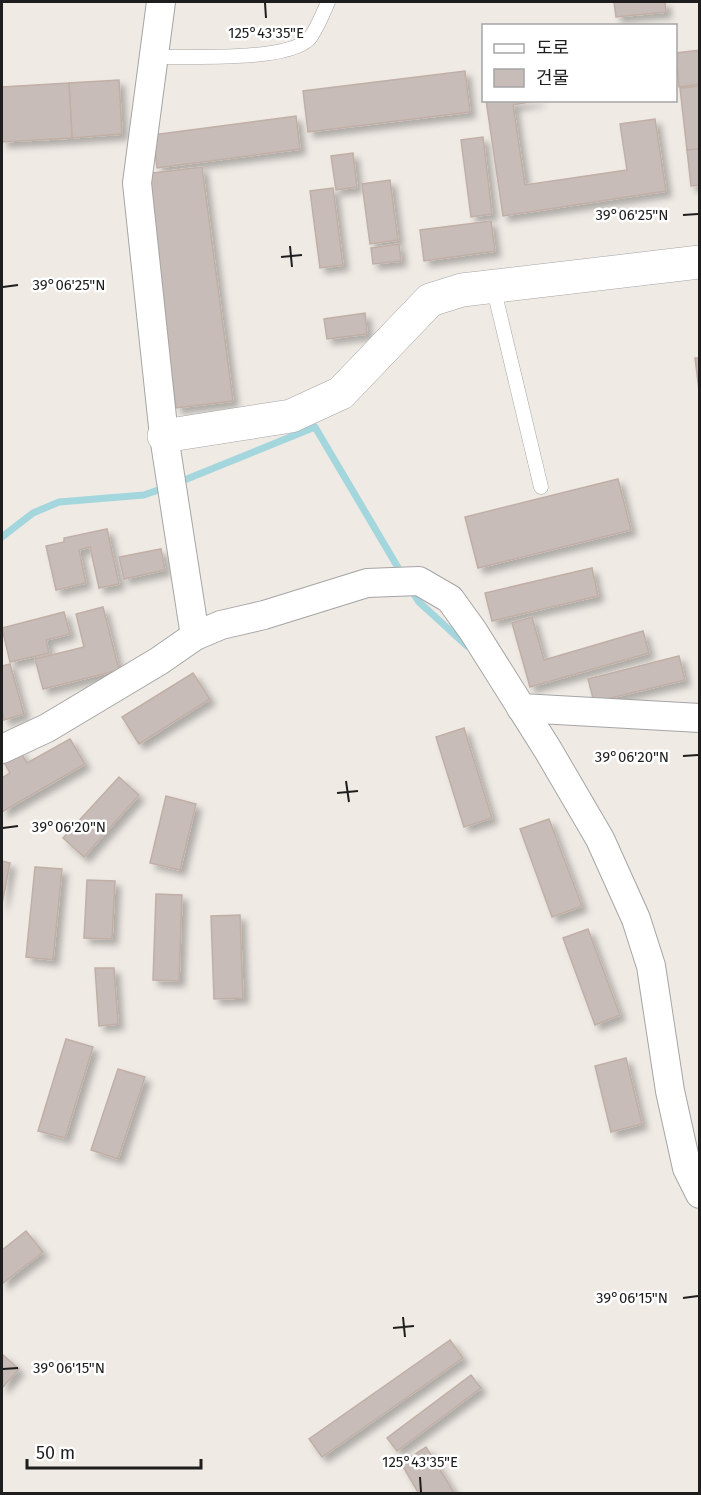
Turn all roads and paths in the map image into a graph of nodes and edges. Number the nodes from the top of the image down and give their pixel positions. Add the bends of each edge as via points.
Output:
1 (161, 2) edge
2 (328, 2) edge
3 (153, 57) junction
4 (699, 262) edge
5 (493, 286) junction
6 (164, 436) junction
7 (541, 487) dead end
8 (195, 636) junction
9 (522, 708) junction
10 (699, 718) edge
11 (2, 749) edge
12 (699, 1194) edge

1 - 3 street
2 - 3 lane via 309,39 289,50 254,55
3 - 6 street via 137,183
4 - 5 street
5 - 6 street via 430,300 341,393 291,416
5 - 7 lane
6 - 8 street
8 - 9 street via 367,583 419,580 450,599
8 - 11 street via 47,728
9 - 10 street
9 - 12 street via 600,839 636,919 651,966 670,1091 687,1168

